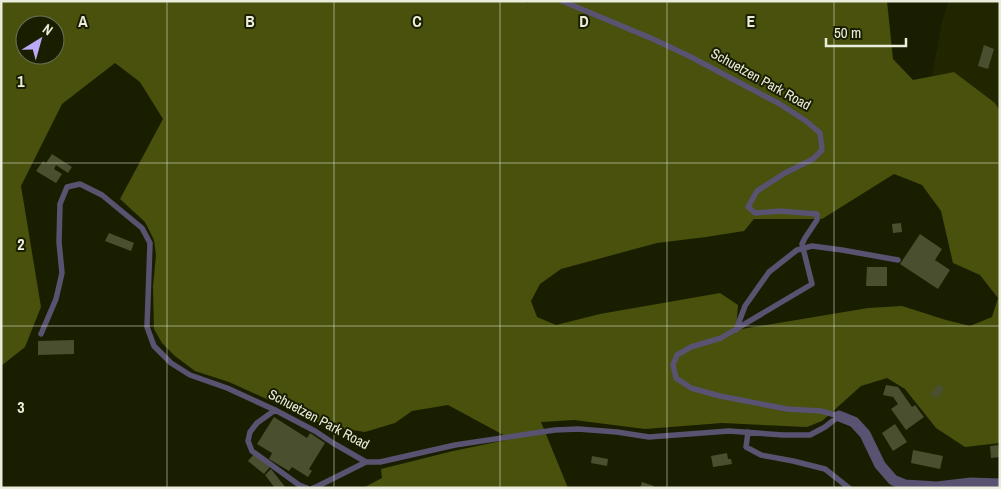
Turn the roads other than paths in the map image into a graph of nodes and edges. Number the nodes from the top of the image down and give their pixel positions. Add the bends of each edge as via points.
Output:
1 (562, 1) edge
2 (802, 248) junction
3 (898, 260) dead end
4 (736, 330) junction
5 (41, 334) dead end
6 (275, 410) junction
7 (839, 416) junction
8 (748, 432) junction
9 (366, 462) junction
10 (1000, 484) edge
11 (307, 488) edge
12 (313, 488) edge
13 (849, 488) edge

1 - 2 lane, Schuetzen Park Road via 689,56 778,103 820,133 822,150 813,159 757,191 748,207 755,213 817,214
2 - 3 lane via 812,246
2 - 4 lane, Schuetzen Park Road via 769,272 745,306
2 - 4 lane via 812,284
4 - 7 lane via 677,355 673,365 676,378 691,388 740,401
5 - 6 lane, Schuetzen Park Road via 56,299 62,273 60,204 67,187 80,184 115,205 142,228 150,243 147,328 154,346 171,363 190,375
6 - 9 lane, Schuetzen Park Road
6 - 11 lane via 250,432 248,441 252,451
7 - 8 lane, Schuetzen Park Road via 810,435
7 - 10 street via 854,422 865,434 880,465 893,480 905,485 936,488
8 - 9 lane, Schuetzen Park Road via 649,437 607,431 555,430
8 - 13 lane via 746,448 761,455 825,469
9 - 12 lane

